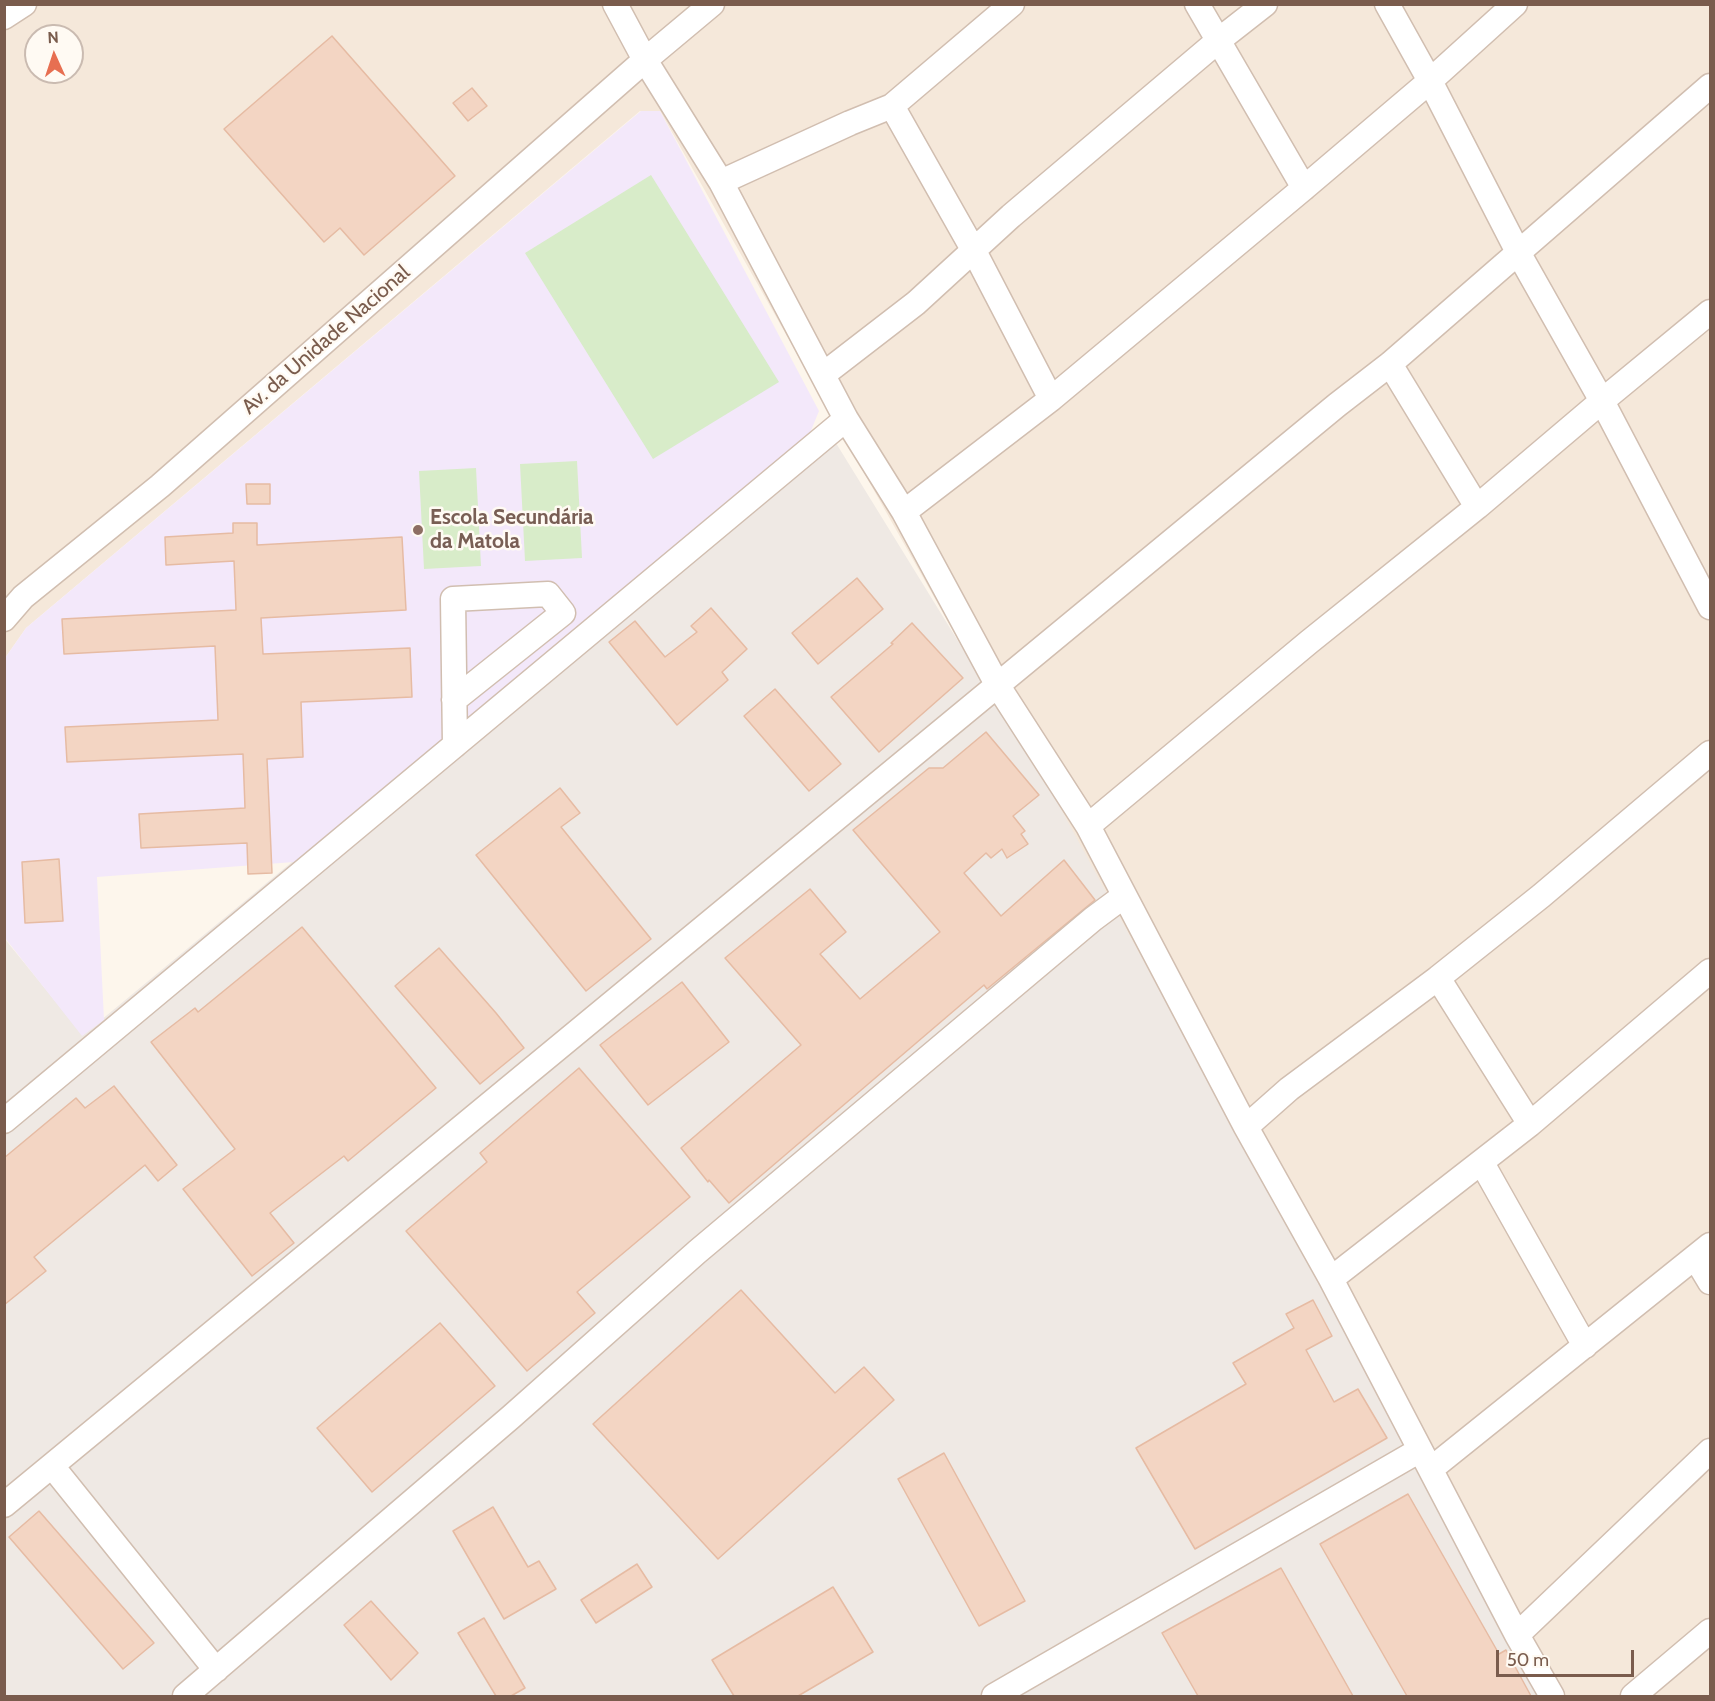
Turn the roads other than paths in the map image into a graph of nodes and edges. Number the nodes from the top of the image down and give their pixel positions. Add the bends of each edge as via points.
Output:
1 (24, 4) edge
2 (615, 4) edge
3 (712, 4) edge
4 (1012, 4) edge
5 (1197, 4) edge
6 (1265, 4) edge
7 (1387, 4) edge
8 (1515, 4) edge
9 (4, 17) edge
10 (1219, 40) junction
11 (645, 60) junction
12 (1430, 81) junction
13 (1710, 86) edge
14 (892, 106) junction
15 (722, 182) junction
16 (1304, 189) junction
17 (974, 251) junction
18 (1519, 254) junction
19 (1710, 312) edge
20 (1390, 364) junction
21 (824, 374) junction
22 (1051, 399) junction
23 (1602, 401) junction
24 (846, 419) junction
25 (1477, 507) junction
26 (904, 512) junction
27 (1710, 607) edge
28 (4, 619) edge
29 (998, 686) junction
30 (454, 700) junction
31 (455, 745) junction
32 (1710, 753) edge
33 (1088, 826) junction
34 (1124, 896) junction
35 (1710, 971) edge
36 (1438, 978) junction
37 (4, 1121) edge
38 (1530, 1124) junction
39 (1246, 1127) junction
40 (1482, 1162) junction
41 (1703, 1251) edge
42 (1331, 1279) junction
43 (1710, 1282) edge
44 (1585, 1346) junction
45 (1710, 1451) edge
46 (1426, 1460) junction
47 (52, 1466) junction
48 (4, 1505) edge
49 (1710, 1631) edge
50 (1517, 1635) junction
51 (216, 1670) junction
52 (185, 1696) edge
53 (994, 1696) edge
54 (1552, 1696) edge
55 (1633, 1696) edge

1 - 9 street
2 - 11 street
3 - 11 street, Av. da Unidade Nacional
4 - 14 street
5 - 10 street
6 - 10 street
7 - 12 street
8 - 12 street
10 - 16 street
10 - 17 street
11 - 15 street
11 - 28 street, Av. da Unidade Nacional via 160,486 23,597
12 - 16 street
12 - 18 street
13 - 18 street
14 - 15 street
14 - 17 street
15 - 21 street
16 - 22 street
17 - 21 street via 916,303
17 - 22 street
18 - 20 street
18 - 23 street
19 - 23 street
20 - 25 street
20 - 29 street
21 - 24 street
22 - 26 street
23 - 25 street
23 - 27 street
24 - 26 street
24 - 31 street
25 - 33 street
26 - 29 street
29 - 33 street
29 - 47 street
30 - 30 street via 453,599 548,594 562,613
30 - 31 street
31 - 37 street
32 - 36 street
33 - 34 street
34 - 39 street
34 - 51 street via 697,1252
35 - 38 street
36 - 38 street
36 - 39 street via 1289,1089
38 - 40 street
39 - 42 street
40 - 42 street
40 - 44 street
41 - 43 street
41 - 44 street
42 - 46 street
44 - 46 street
45 - 50 street
46 - 50 street
46 - 53 street
47 - 48 street
47 - 51 street
49 - 55 street
50 - 54 street
51 - 52 street

